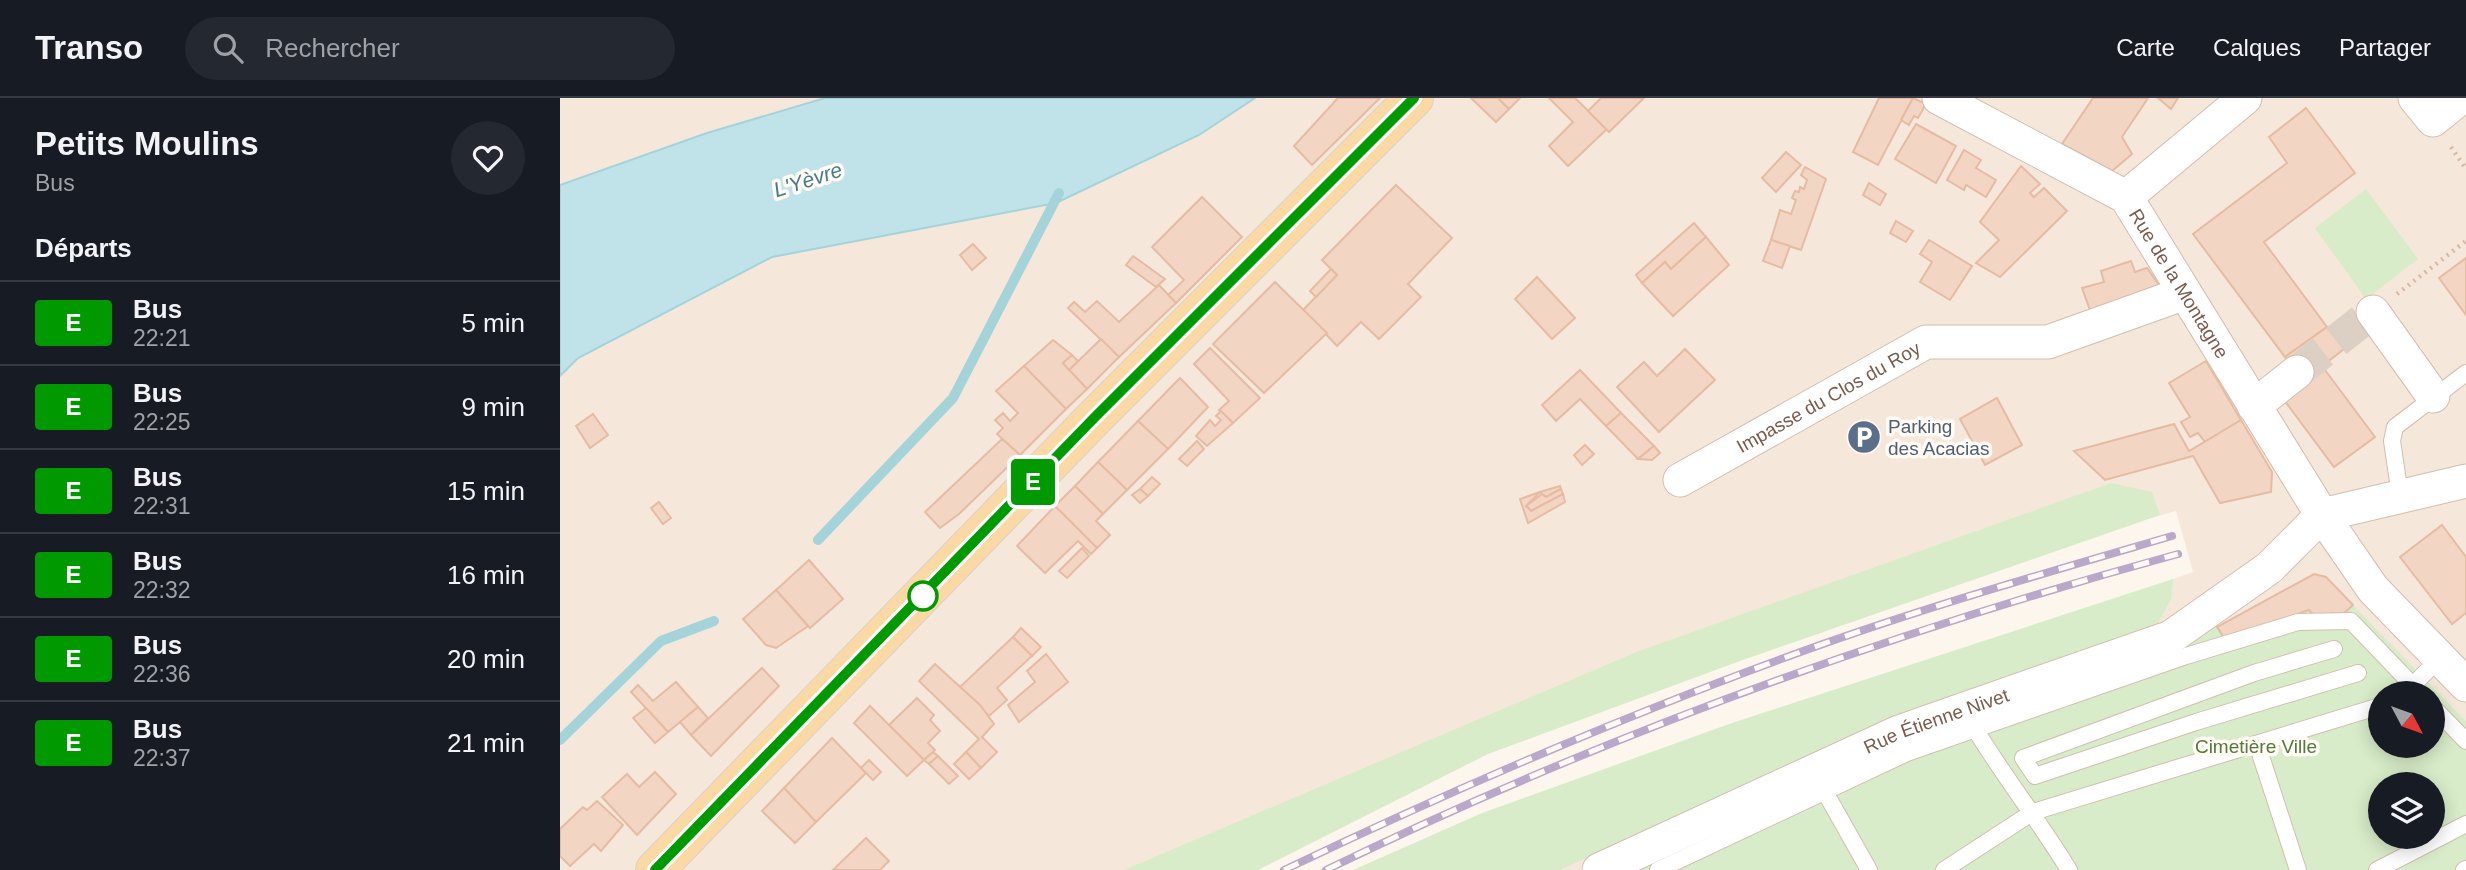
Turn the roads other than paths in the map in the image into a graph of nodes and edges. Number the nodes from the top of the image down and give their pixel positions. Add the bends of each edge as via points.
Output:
1 (1414, 98) edge
2 (1938, 98) edge
3 (2245, 98) edge
4 (2460, 98) edge
5 (2424, 109) edge
6 (2126, 197) junction
7 (2185, 293) junction
8 (2373, 313) road end
9 (2297, 372) tunnel mouth
10 (2466, 373) edge
11 (2434, 396) junction
12 (2254, 406) junction
13 (1679, 480) dead end
14 (2466, 481) edge
15 (2400, 495) junction
16 (2322, 515) junction
17 (2334, 649) dead end
18 (2440, 658) junction
19 (2358, 673) dead end
20 (2408, 681) edge
21 (2422, 681) edge
22 (2466, 685) edge
23 (2368, 710) edge
24 (2445, 719) edge
25 (1975, 729) junction
26 (2466, 741) edge
27 (2257, 744) junction
28 (2035, 776) junction
29 (1825, 792) junction
30 (2033, 812) junction
31 (2466, 824) edge
32 (655, 870) edge
33 (1599, 870) edge
34 (1658, 870) edge
35 (1869, 870) edge
36 (1944, 870) edge
37 (2069, 870) edge
38 (2298, 870) edge
39 (2377, 870) edge

1 - 32 main road via 1095,417
2 - 6 street, Rue de la Montagne
3 - 6 street
4 - 5 street
6 - 7 street, Rue de la Montagne
7 - 12 street, Rue de la Montagne
7 - 13 street, Impasse du Clos du Roy via 2048,342 1926,342
8 - 11 street
9 - 12 street
10 - 11 lane
11 - 15 lane via 2395,426 2392,441
12 - 16 street, Rue de la Montagne
14 - 15 street
15 - 16 street
16 - 18 street, Rue de la Montagne via 2373,589
16 - 33 street, Rue Étienne Nivet via 2269,568 2171,637 1899,732
17 - 28 lane via 2254,673 2022,758
18 - 21 lane
18 - 22 street, Rue de la Montagne
19 - 28 lane
20 - 25 lane via 2351,621 2298,622
23 - 27 lane
24 - 26 lane
25 - 29 lane via 1908,753
25 - 30 lane via 2011,787
27 - 30 lane
27 - 38 lane
28 - 30 lane
29 - 34 lane
29 - 35 lane
30 - 36 lane
30 - 37 lane
31 - 39 lane

